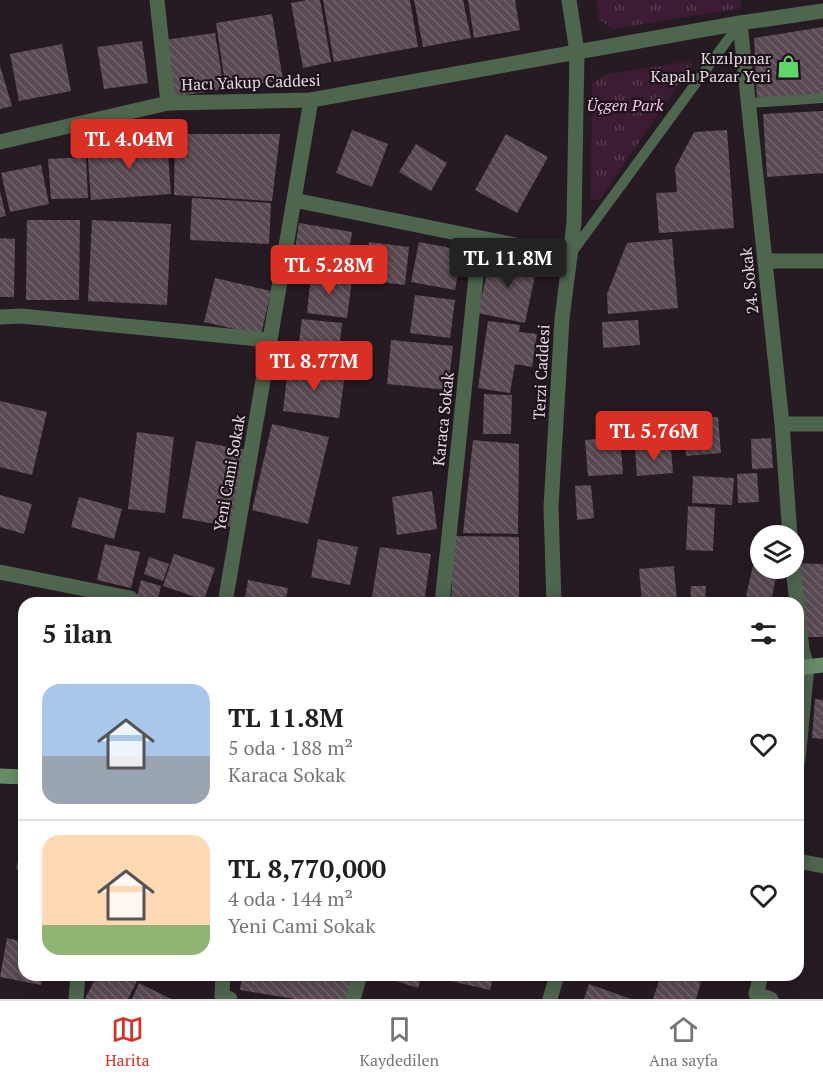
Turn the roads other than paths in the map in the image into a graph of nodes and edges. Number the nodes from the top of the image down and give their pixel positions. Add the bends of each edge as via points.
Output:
1 (157, 0) edge
2 (569, 0) edge
3 (823, 12) edge
4 (740, 23) junction
5 (577, 52) junction
6 (823, 98) edge
7 (311, 100) junction
8 (168, 103) junction
9 (749, 103) junction
10 (0, 142) edge
11 (294, 200) junction
12 (480, 238) junction
13 (570, 256) junction
14 (765, 261) junction
15 (823, 261) edge
16 (0, 317) edge
17 (270, 340) junction
18 (782, 424) junction
19 (823, 424) edge
20 (789, 525) edge
21 (0, 572) edge
22 (794, 579) edge
23 (125, 597) edge
24 (226, 597) edge
25 (443, 597) edge
26 (554, 597) edge
27 (796, 597) edge
28 (823, 665) edge
29 (804, 667) edge
30 (0, 776) edge
31 (18, 777) edge
32 (804, 862) edge
33 (823, 866) edge
34 (78, 981) edge
35 (223, 981) edge
36 (358, 981) edge
37 (555, 981) edge
38 (762, 981) edge
39 (764, 996) edge
40 (76, 999) edge
41 (230, 999) edge
42 (353, 999) edge
43 (550, 999) edge

1 - 8 street
2 - 5 street, Terzi Caddesi
3 - 4 street, Hacı Yakup Caddesi
4 - 5 street, Hacı Yakup Caddesi
4 - 9 street, 24. Sokak
4 - 13 lane
5 - 7 street, Hacı Yakup Caddesi
5 - 13 street, Terzi Caddesi
6 - 9 lane
7 - 8 street, Hacı Yakup Caddesi
7 - 11 street, Yeni Cami Sokak
8 - 10 street, Hacı Yakup Caddesi
9 - 14 street, 24. Sokak
11 - 12 street
11 - 17 street, Yeni Cami Sokak
12 - 13 street
12 - 25 street, Karaca Sokak
13 - 26 street, Terzi Caddesi via 562,319 551,507
14 - 15 street
14 - 18 street, 24. Sokak
16 - 17 street
17 - 24 street, Yeni Cami Sokak
18 - 19 street
18 - 20 street, 24. Sokak
21 - 23 street
22 - 27 street
28 - 29 main road
30 - 31 main road
32 - 33 street
34 - 40 street
35 - 41 street via 222,996
36 - 42 street
37 - 43 street
38 - 39 street

